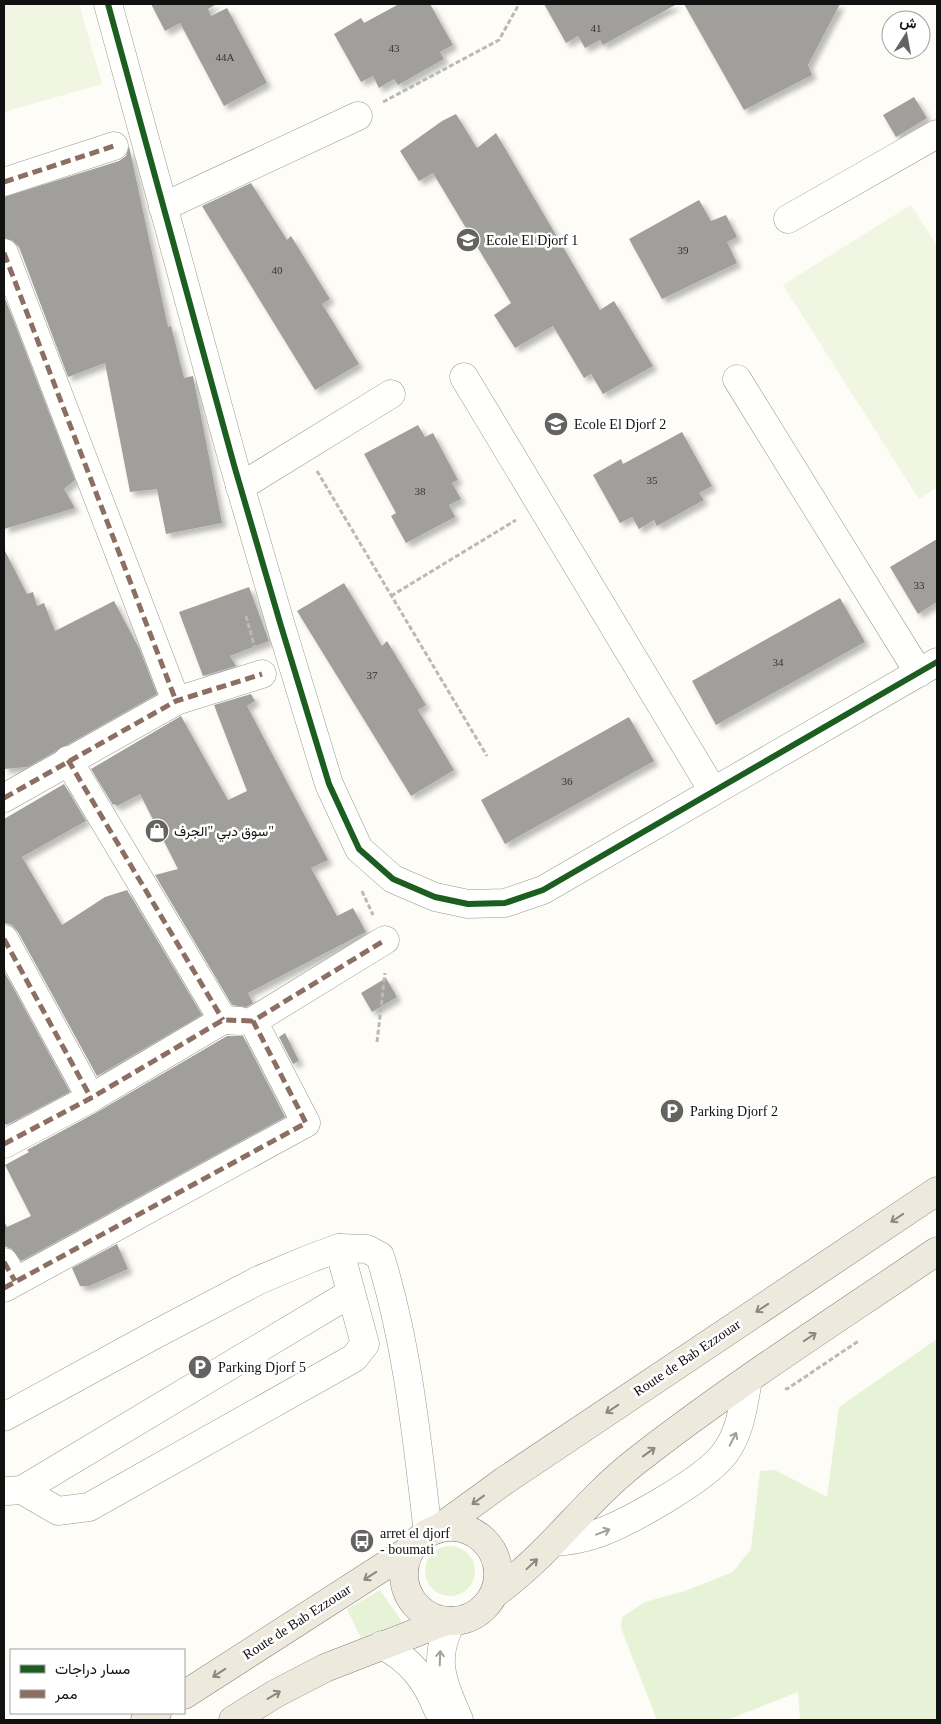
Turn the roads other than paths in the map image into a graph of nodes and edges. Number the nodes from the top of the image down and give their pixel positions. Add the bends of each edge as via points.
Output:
1 (108, 4) edge
2 (358, 116) road end
3 (937, 134) edge
4 (114, 146) dead end
5 (4, 182) edge
6 (163, 207) junction
7 (788, 219) dead end
8 (4, 253) edge
9 (464, 377) dead end
10 (737, 380) dead end
11 (391, 394) dead end
12 (240, 487) junction
13 (928, 668) edge
14 (262, 674) dead end
15 (176, 701) junction
16 (68, 760) junction
17 (713, 791) junction
18 (4, 798) edge
19 (4, 939) edge
20 (385, 940) dead end
21 (223, 1020) junction
22 (253, 1021) junction
23 (91, 1098) junction
24 (4, 1144) edge
25 (937, 1191) edge
26 (339, 1248) junction
27 (937, 1251) edge
28 (7, 1277) edge
29 (351, 1292) junction
30 (748, 1380) junction
31 (4, 1417) edge
32 (13, 1490) edge
33 (426, 1537) junction
34 (555, 1542) junction
35 (494, 1594) junction
36 (449, 1621) junction
37 (382, 1645) junction
38 (185, 1694) edge
39 (233, 1720) edge
40 (442, 1720) edge
41 (459, 1720) edge

1 - 6 street
2 - 6 street
3 - 7 street
4 - 5 street
6 - 12 street
8 - 15 street
9 - 17 street
10 - 13 street
11 - 12 street
12 - 17 street via 329,784 359,849 393,879 435,897 460,903 505,904 543,890
13 - 17 street
14 - 15 street
15 - 16 street
16 - 18 street
16 - 21 street
19 - 23 street
20 - 22 street
21 - 22 street
21 - 23 street
22 - 28 street via 306,1123
23 - 24 street
25 -> 33 main road, Route de Bab Ezzouar via 504,1481
26 - 29 street
26 - 31 street via 260,1280
26 - 33 street via 367,1249 380,1256 392,1292 415,1416
30 -> 27 main road
29 - 32 street
29 - 32 street via 365,1344 354,1358 89,1507 58,1510
34 -> 30 main road via 586,1507 635,1462
34 -> 30 street via 592,1536 610,1529 714,1466 734,1438 741,1421
33 - 35 main road via 452,1527 465,1529 487,1543 498,1568
33 - 36 main road via 406,1561 406,1588 421,1610
33 -> 38 main road, Route de Bab Ezzouar
35 -> 34 main road
35 - 36 main road via 477,1614
36 - 37 main road
41 -> 36 street via 440,1672 439,1654
39 -> 37 main road via 300,1680
37 - 40 street via 398,1653 423,1678

